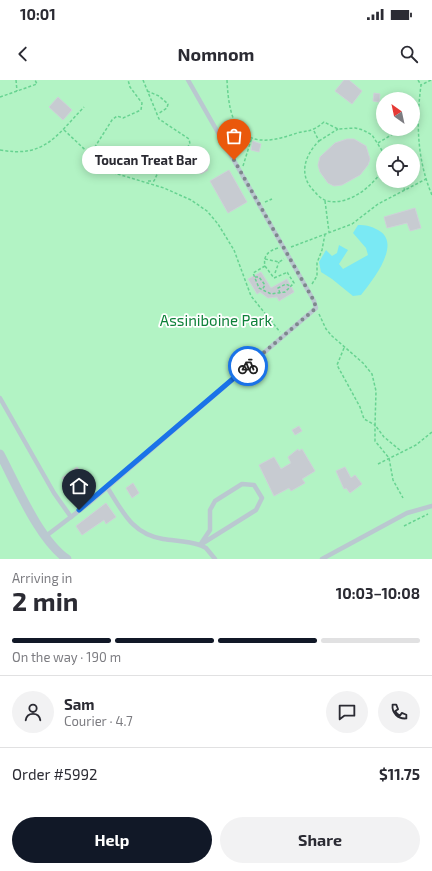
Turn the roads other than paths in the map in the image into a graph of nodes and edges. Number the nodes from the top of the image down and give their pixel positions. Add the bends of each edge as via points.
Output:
1 (188, 80) edge
2 (0, 398) edge
3 (0, 454) edge
4 (107, 487) junction
5 (432, 506) edge
6 (71, 517) junction
7 (46, 536) junction
8 (200, 545) junction
9 (328, 558) edge
10 (67, 559) edge
11 (215, 559) edge
12 (322, 559) edge

1 - 4 lane via 316,308
2 - 6 lane via 54,493
3 - 7 street
4 - 6 lane
4 - 8 lane via 126,517 141,532 154,537
5 - 9 lane via 407,513
6 - 7 lane
7 - 10 street
8 - 8 lane via 256,510 262,498 254,485 242,484 215,500 210,510 210,530
8 - 11 lane
9 - 12 lane

